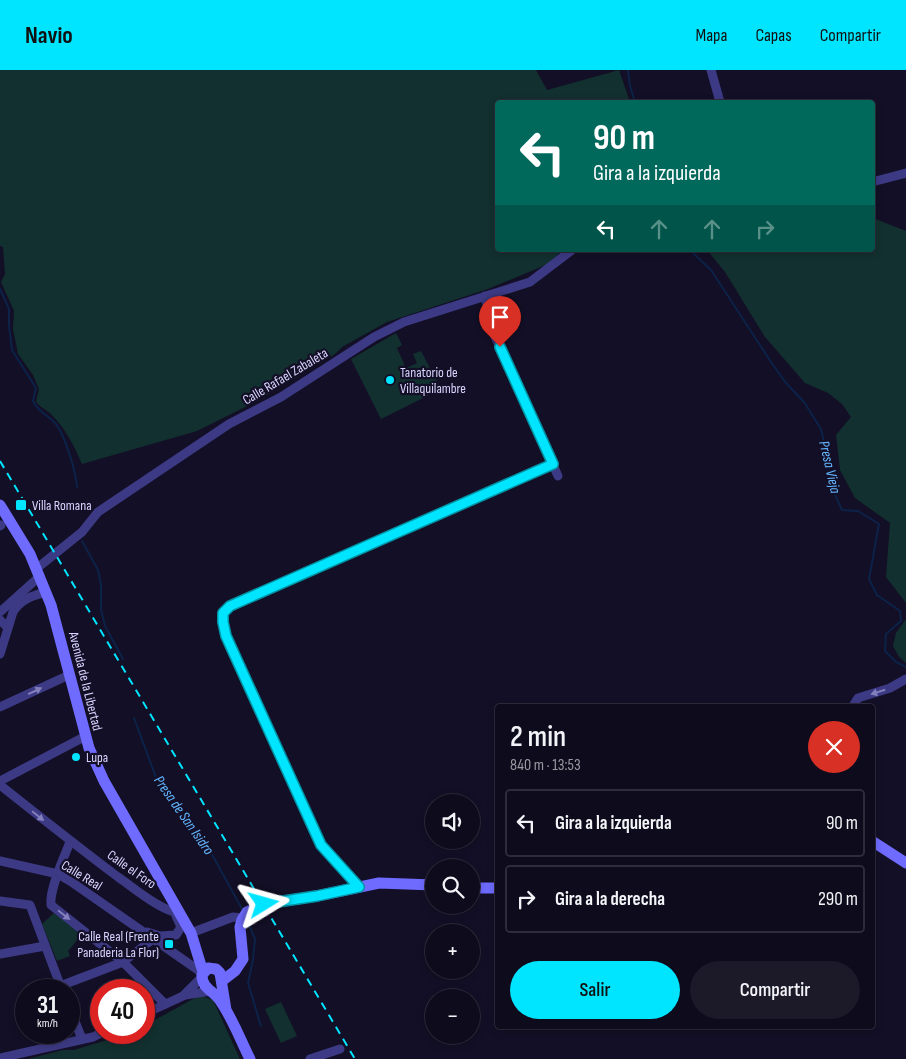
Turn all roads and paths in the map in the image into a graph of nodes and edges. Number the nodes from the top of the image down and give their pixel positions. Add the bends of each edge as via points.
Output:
1 (711, 70) edge
2 (719, 100) edge
3 (906, 172) edge
4 (875, 181) edge
5 (569, 252) edge
6 (485, 296) junction
7 (553, 464) junction
8 (558, 476) dead end
9 (0, 505) edge
10 (38, 572) junction
11 (46, 592) junction
12 (16, 598) junction
13 (0, 612) edge
14 (12, 612) junction
15 (0, 620) edge
16 (8, 628) junction
17 (0, 654) edge
18 (69, 675) junction
19 (906, 680) edge
20 (854, 704) edge
21 (0, 707) edge
22 (84, 737) junction
23 (0, 783) edge
24 (70, 842) junction
25 (875, 844) edge
26 (0, 861) edge
27 (906, 863) edge
28 (58, 874) junction
29 (425, 885) edge
30 (359, 887) junction
31 (480, 888) edge
32 (495, 888) edge
33 (0, 901) edge
34 (178, 916) junction
35 (243, 918) junction
36 (142, 930) junction
37 (192, 937) junction
38 (153, 939) junction
39 (45, 946) junction
40 (0, 954) edge
41 (123, 962) junction
42 (58, 979) edge
43 (212, 979) junction
44 (80, 980) edge
45 (182, 996) junction
46 (165, 1004) junction
47 (155, 1009) edge
48 (80, 1034) edge
49 (90, 1036) edge
50 (82, 1039) junction
51 (340, 1049) dead end
52 (0, 1058) edge
53 (250, 1059) edge
54 (310, 1059) edge

1 - 2 street
3 - 4 street
5 - 6 street, Calle Rafael Zabaleta via 530,282
6 - 7 street via 493,332
6 - 10 street, Calle Rafael Zabaleta via 404,322 374,337 281,397 229,424 98,512 82,532
7 - 8 street
7 - 30 street via 230,606 223,613 226,636 321,845
9 - 10 main road, Avenida de la Libertad
10 - 11 main road, Avenida de la Libertad
10 - 12 street, Calle Rafael Zabaleta
11 - 14 street via 25,598
11 - 18 main road, Avenida de la Libertad
12 - 13 street, Calle Rafael Zabaleta
12 - 14 street
14 - 16 street
15 - 16 street
16 - 17 street
21 -> 18 street
18 - 22 main road, Avenida de la Libertad
19 -> 20 street via 858,698
22 - 23 street
22 - 34 main road, Avenida de la Libertad
23 -> 24 street, Calle el Foro
24 - 28 street
24 - 34 street, Calle el Foro via 144,896
25 - 27 main road
26 - 28 street, Calle Real
28 - 36 street, Calle Real
28 -> 41 street via 51,905
29 - 30 main road via 378,883
30 - 35 main road via 264,904 247,912
31 - 32 main road
33 - 39 street via 30,905
34 - 36 street, Calle Real via 180,927 176,936 160,936
34 - 37 main road, Avenida de la Libertad
35 - 37 street via 233,917
35 - 43 main road via 240,927 244,953 241,965
36 - 38 street, Calle Real
37 - 43 main road, Avenida de la Libertad
38 - 41 street
38 - 43 street, Calle Real
39 - 40 street
39 - 42 street
41 - 44 street
41 - 46 street
43 - 45 street
43 - 45 street
43 - 53 main road, Avenida de la Libertad
45 - 46 street
46 - 47 street
48 - 50 street
49 - 50 street
50 - 52 street
51 - 54 street

